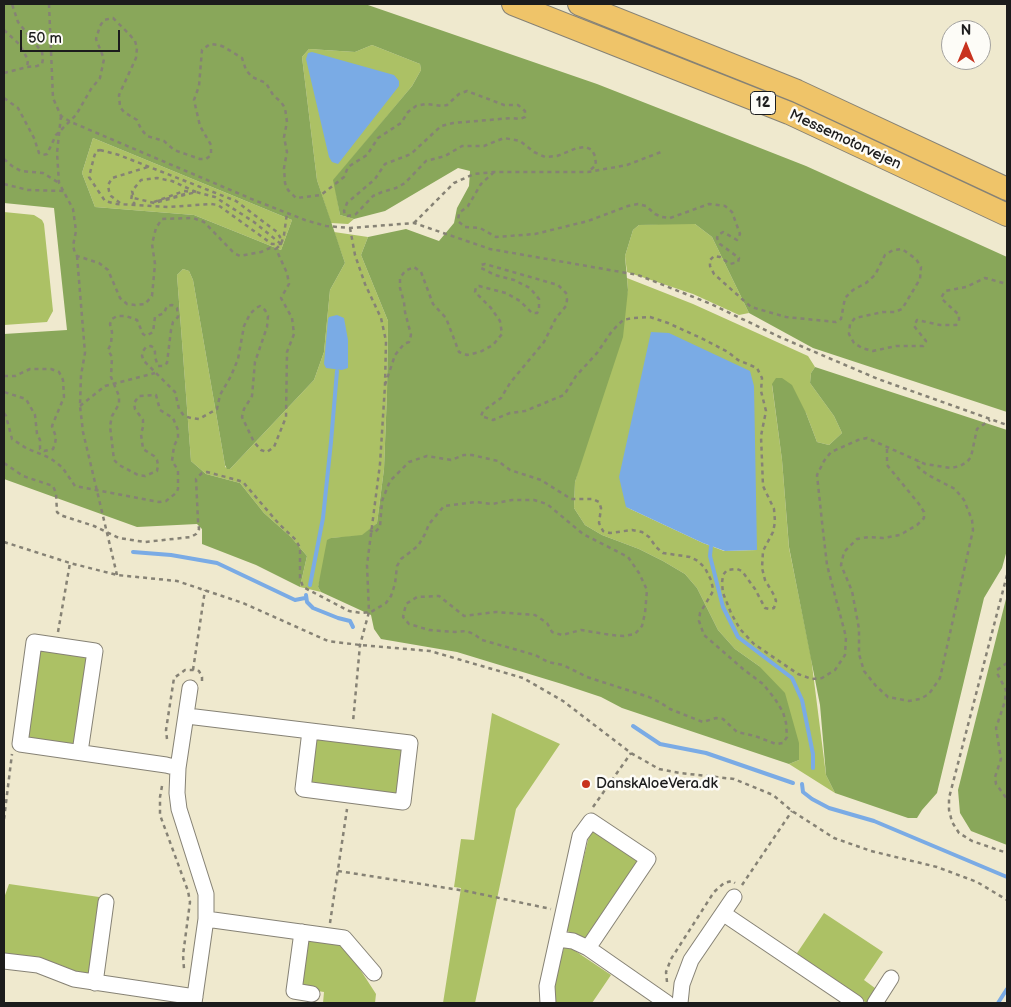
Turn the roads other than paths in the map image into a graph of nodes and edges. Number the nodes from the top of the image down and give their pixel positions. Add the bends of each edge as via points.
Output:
1 (513, 4) edge
2 (578, 4) edge
3 (1007, 189) edge
4 (1007, 215) edge
5 (196, 686) road end
6 (187, 716) junction
7 (310, 731) junction
8 (80, 752) junction
9 (178, 768) junction
10 (734, 897) road end
11 (106, 902) dead end
12 (724, 914) junction
13 (206, 919) junction
14 (302, 932) junction
15 (558, 938) junction
16 (588, 948) junction
17 (4, 960) edge
18 (374, 973) dead end
19 (890, 978) dead end
20 (95, 984) junction
21 (312, 994) dead end
22 (195, 1000) edge
23 (548, 1003) edge
24 (667, 1003) edge
25 (680, 1003) edge
26 (856, 1003) edge
27 (875, 1003) edge

1 - 4 highway, Messemotorvejen / 12 via 789,113
2 - 3 highway, Messemotorvejen / 12 via 797,91
5 - 6 street
6 - 7 street
6 - 9 street
7 - 7 street via 303,790 403,802 410,744
8 - 8 street via 20,744 34,642 95,651
8 - 9 street
9 - 13 street via 179,809 206,894
10 - 12 street
11 - 20 street
12 - 25 street via 691,960 682,984
12 - 26 street
13 - 14 street
13 - 22 street
14 - 18 street via 344,938
14 - 21 street via 294,991
15 - 16 street
15 - 16 street via 580,836 591,821 648,859
15 - 23 street via 547,986
16 - 24 street
17 - 20 street via 38,966 74,980
19 - 27 street
20 - 22 street

